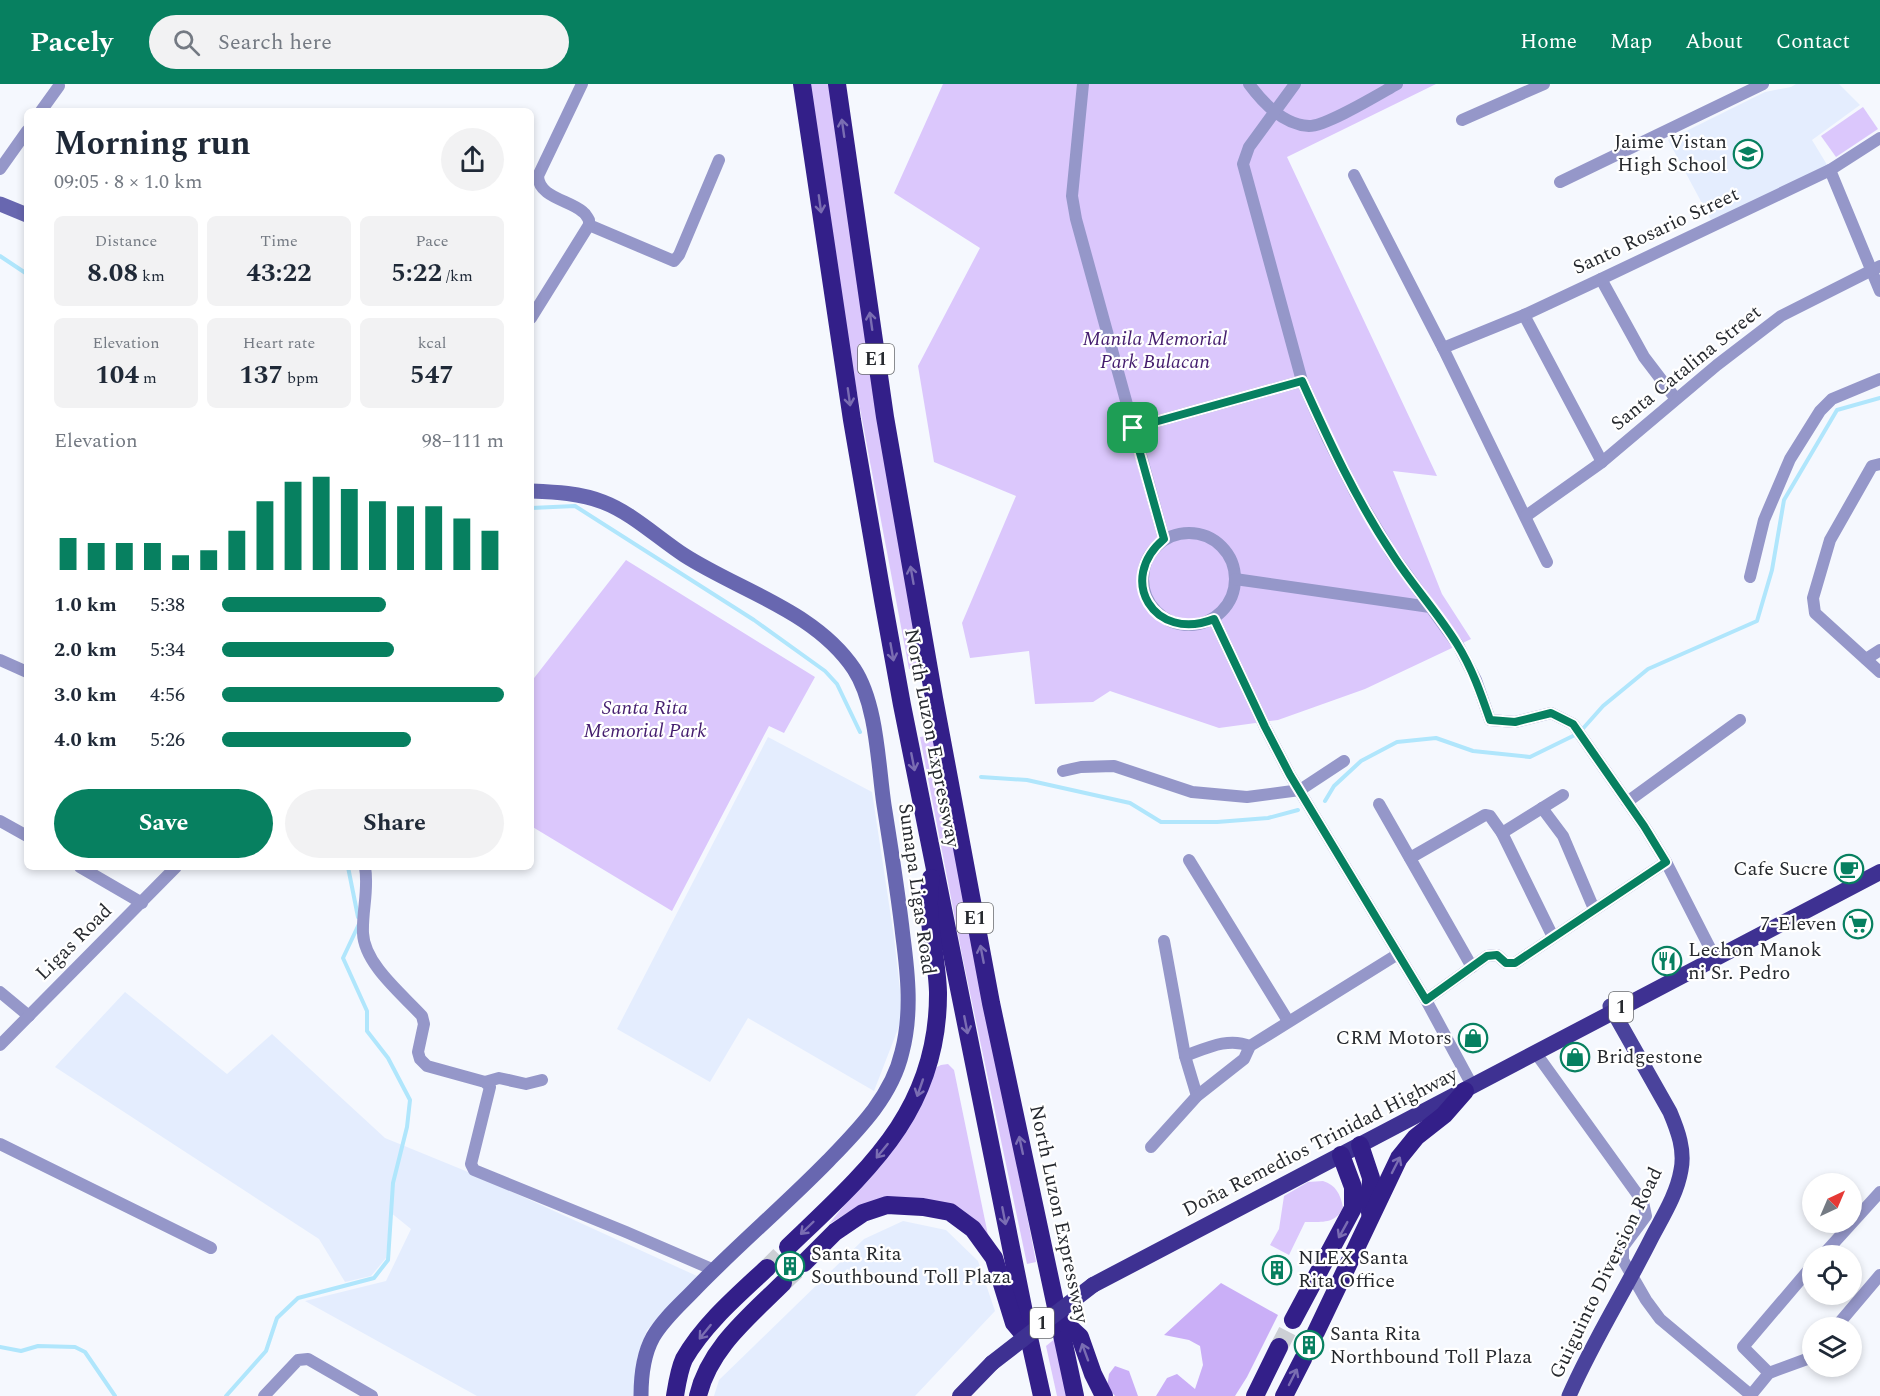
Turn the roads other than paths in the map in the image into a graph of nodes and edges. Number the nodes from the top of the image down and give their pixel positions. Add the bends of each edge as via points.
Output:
1 (582, 84) edge
2 (802, 84) edge
3 (837, 84) edge
4 (1083, 84) edge
5 (1249, 84) edge
6 (1295, 84) edge
7 (1398, 84) edge
8 (1544, 84) edge
9 (1763, 84) edge
10 (59, 86) dead end
11 (43, 108) edge
12 (1275, 112) junction
13 (1462, 120) dead end
14 (24, 135) edge
15 (1880, 138) edge
16 (719, 160) dead end
17 (0, 169) edge
18 (1830, 170) junction
19 (1354, 175) dead end
20 (1560, 182) dead end
21 (0, 204) edge
22 (24, 214) edge
23 (589, 225) junction
24 (1875, 268) edge
25 (1601, 279) junction
26 (1880, 291) edge
27 (534, 313) edge
28 (1524, 315) junction
29 (1443, 348) junction
30 (1880, 379) edge
31 (1302, 381) junction
32 (1676, 399) junction
33 (1133, 428) junction
34 (1602, 462) junction
35 (1880, 464) edge
36 (534, 491) edge
37 (1526, 516) junction
38 (1164, 539) junction
39 (1547, 561) dead end
40 (1750, 577) dead end
41 (1235, 579) junction
42 (1430, 607) junction
43 (1214, 619) junction
44 (1880, 651) edge
45 (1866, 659) junction
46 (0, 660) edge
47 (24, 671) edge
48 (1880, 672) edge
49 (1740, 720) dead end
50 (1344, 761) dead end
51 (1063, 771) dead end
52 (1300, 790) junction
53 (1563, 795) dead end
54 (1627, 802) junction
55 (1379, 804) dead end
56 (1542, 808) junction
57 (0, 820) edge
58 (1502, 833) junction
59 (24, 834) edge
60 (1410, 858) junction
61 (1189, 860) dead end
62 (1666, 862) junction
63 (934, 865) junction
64 (85, 870) edge
65 (173, 870) edge
66 (365, 870) edge
67 (1880, 872) edge
68 (142, 903) junction
69 (1594, 909) junction
70 (1553, 937) junction
71 (1164, 941) dead end
72 (1398, 954) junction
73 (1715, 958) junction
74 (1472, 967) junction
75 (0, 992) edge
76 (1426, 1000) junction
77 (1610, 1006) dead end
78 (29, 1016) junction
79 (1288, 1021) junction
80 (0, 1045) edge
81 (1250, 1046) junction
82 (1535, 1052) junction
83 (1185, 1056) junction
84 (542, 1080) dead end
85 (485, 1082) junction
86 (1469, 1089) junction
87 (1197, 1096) junction
88 (0, 1144) edge
89 (1360, 1145) junction
90 (1151, 1147) dead end
91 (1341, 1155) junction
92 (1880, 1192) edge
93 (1370, 1217) junction
94 (1832, 1245) edge
95 (788, 1247) tunnel mouth
96 (211, 1248) dead end
97 (804, 1263) tunnel mouth
98 (767, 1268) tunnel mouth
99 (714, 1270) junction
100 (1880, 1275) edge
101 (1632, 1276) junction
102 (1802, 1278) edge
103 (783, 1283) tunnel mouth
104 (1057, 1316) junction
105 (1844, 1317) edge
106 (1293, 1320) tunnel mouth
107 (1317, 1332) tunnel mouth
108 (1030, 1342) junction
109 (1279, 1347) tunnel mouth
110 (1303, 1359) tunnel mouth
111 (1802, 1361) edge
112 (1769, 1373) junction
113 (356, 1392) edge
114 (264, 1396) edge
115 (372, 1396) edge
116 (641, 1396) edge
117 (675, 1396) edge
118 (698, 1396) edge
119 (960, 1396) edge
120 (1042, 1396) edge
121 (1075, 1396) edge
122 (1104, 1396) edge
123 (1255, 1396) edge
124 (1284, 1396) edge
125 (1569, 1396) edge
126 (1751, 1396) edge

1 - 23 street via 538,176 545,191 583,212
2 -> 63 highway, North Luzon Expressway / E1 via 862,476
104 -> 3 highway, North Luzon Expressway / E1 via 991,1003 934,698 885,417
4 - 33 street via 1072,196
5 - 12 street
6 - 12 street
7 - 12 street via 1326,123 1308,126
8 - 13 street
9 - 20 street
10 - 11 street
12 - 31 street via 1249,147 1243,164
14 - 17 street
15 - 18 street, Santo Rosario Street
16 - 23 street via 674,261
18 - 24 street
18 - 25 street, Santo Rosario Street
19 - 29 street
21 - 22 main road
23 - 27 street
24 - 26 street
24 - 32 street, Santa Catalina Street via 1782,316
25 - 28 street, Santo Rosario Street
25 - 32 street via 1644,357
28 - 29 street, Santo Rosario Street
28 - 34 street
29 - 37 street
30 - 40 street via 1832,399 1820,411 1790,459 1764,520
31 - 33 street
31 - 42 street via 1356,494
32 - 34 street, Santa Catalina Street
33 - 38 street
34 - 37 street, Santa Catalina Street
35 - 45 street via 1872,466 1830,540 1813,598 1815,613
36 - 99 main road, Sumapa Ligas Road via 564,492 603,502 685,556 776,604 820,633 842,654 856,673 871,712 909,984 902,1053 887,1089 865,1123
37 - 39 street
38 - 41 street via 1191,532 1205,535 1227,552
38 - 43 street via 1143,568 1146,599 1155,612 1184,626
41 - 42 street
41 - 43 street via 1233,595
42 - 54 street via 1458,645 1490,720 1515,722 1551,713 1573,724
43 - 52 street
44 - 45 street
45 - 48 street
46 - 47 street
49 - 54 street
50 - 52 street
51 - 52 street via 1114,766 1192,792 1247,797
52 - 72 street
53 - 56 street
54 - 62 street
55 - 60 street
56 - 58 street
56 - 69 street via 1563,836
57 - 59 street
58 - 60 street via 1485,815
58 - 70 street
60 - 74 street
61 - 79 street
62 - 69 street
62 - 73 street
63 -> 95 highway via 928,894 938,991 931,1052 921,1087 900,1128 882,1152
63 -> 108 highway, North Luzon Expressway / E1
64 - 68 street
65 - 68 street, Ligas Road
66 - 85 street via 366,945 377,969 422,1016 420,1059 427,1066
67 - 73 highway, Doña Remedios Trinidad Highway / 1
68 - 78 street, Ligas Road
69 - 70 street
70 - 74 street via 1515,963 1506,963 1492,954
71 - 83 street
72 - 76 street
72 - 79 street
73 - 82 highway, Doña Remedios Trinidad Highway / 1
74 - 76 street
75 - 78 street
76 - 86 street
77 - 101 main road, Guiguinto Diversion Road via 1670,1112 1683,1157 1672,1198
78 - 80 street, Ligas Road
79 - 81 street
81 - 83 street via 1235,1041
81 - 87 street via 1244,1059
82 - 86 highway, Doña Remedios Trinidad Highway / 1
82 - 101 street via 1643,1202 1646,1215 1623,1247 1623,1260
83 - 87 street
84 - 85 street via 526,1084 499,1078
85 - 99 street via 490,1091 471,1164 474,1170
86 - 89 highway, Doña Remedios Trinidad Highway / 1
93 -> 86 highway via 1405,1150
87 - 90 street
88 - 96 street
89 - 91 highway, Doña Remedios Trinidad Highway / 1
89 - 93 highway via 1371,1178
91 -> 106 highway via 1353,1187 1353,1208
91 - 119 highway, Doña Remedios Trinidad Highway / 1, bridge via 1093,1285 992,1363
92 - 94 street
93 - 107 highway
97 - 108 highway via 835,1232 863,1213 887,1205 950,1212 973,1229 994,1258 1014,1323
98 -> 117 highway via 693,1347 683,1361
99 - 116 main road, Sumapa Ligas Road via 652,1338 642,1369
100 - 105 street
101 - 125 main road, Guiguinto Diversion Road
101 - 126 street via 1660,1319
102 - 112 street via 1743,1347
103 - 118 highway via 728,1338
104 - 121 highway, North Luzon Expressway / E1
122 -> 104 highway via 1080,1338
108 - 120 highway, North Luzon Expressway / E1
109 - 123 highway
124 -> 110 highway
111 - 112 street
112 - 126 street
113 - 114 street via 308,1359 298,1360
113 - 115 street

